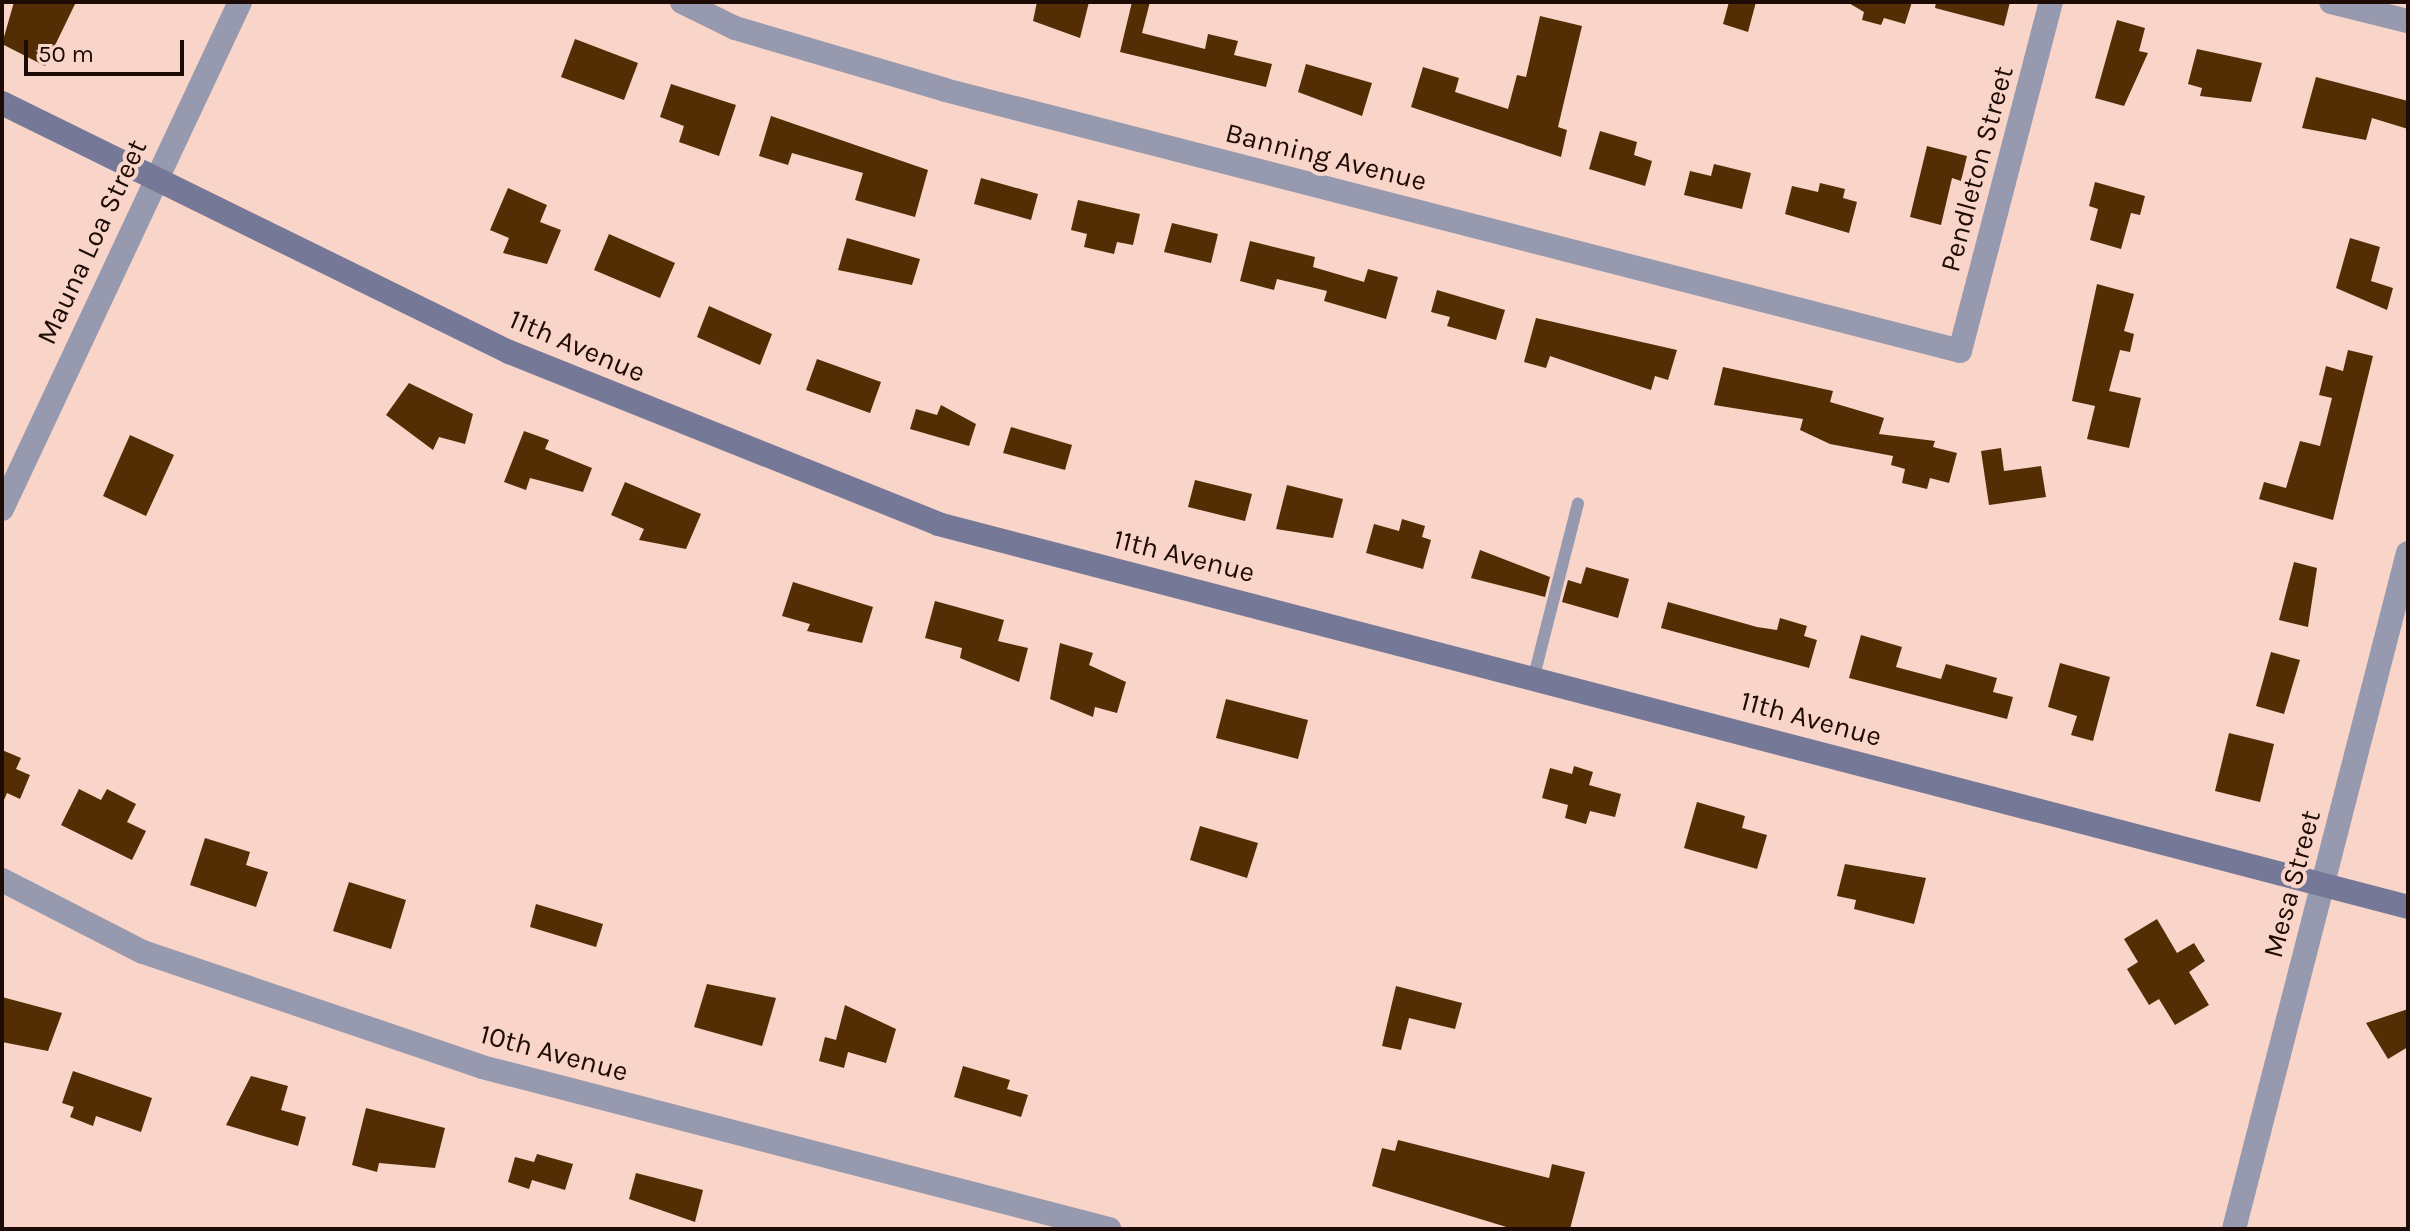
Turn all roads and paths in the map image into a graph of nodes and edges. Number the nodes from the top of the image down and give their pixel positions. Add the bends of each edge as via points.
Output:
1 (240, 2) edge
2 (682, 2) edge
3 (2051, 2) edge
4 (2331, 2) edge
5 (2408, 21) edge
6 (2, 103) edge
7 (155, 174) junction
8 (1960, 351) joint
9 (1578, 504) dead end
10 (2, 509) edge
11 (2408, 553) edge
12 (1534, 676) junction
13 (2, 880) edge
14 (2322, 885) junction
15 (2408, 907) edge
16 (1109, 1229) edge
17 (2234, 1229) edge

1 - 7 street, Mauna Loa Street
2 - 8 street, Banning Avenue via 735,28 945,90
3 - 8 street, Pendleton Street
4 - 5 street
6 - 7 main road, 11th Avenue
7 - 10 street, Mauna Loa Street
7 - 12 main road, 11th Avenue via 509,352 938,524
9 - 12 lane
11 - 14 street, Mesa Street
12 - 14 main road, 11th Avenue
13 - 16 street, 10th Avenue via 143,952 482,1067
14 - 15 main road, 11th Avenue
14 - 17 street, Mesa Street

